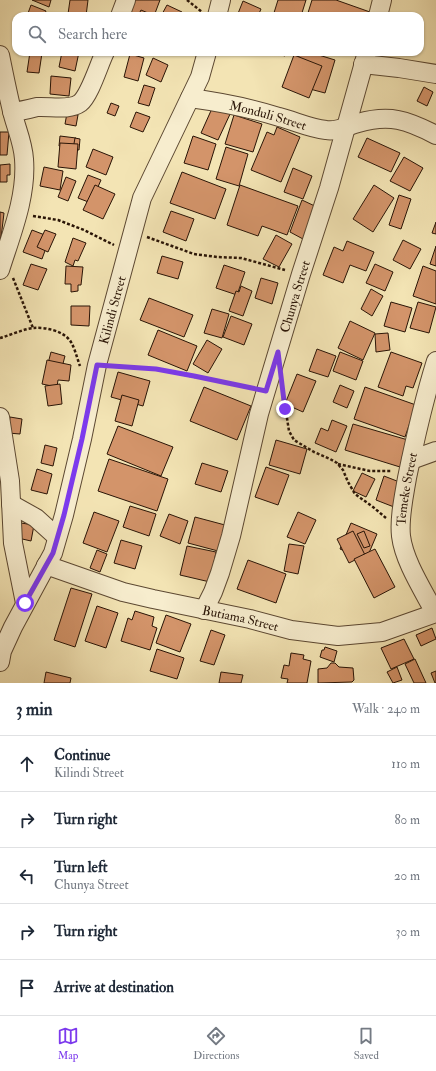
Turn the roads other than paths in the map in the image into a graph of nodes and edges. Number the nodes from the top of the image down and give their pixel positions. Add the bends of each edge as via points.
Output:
1 (126, 0) edge
2 (221, 0) edge
3 (382, 0) edge
4 (122, 12) edge
5 (218, 12) edge
6 (379, 12) edge
7 (0, 55) edge
8 (102, 56) edge
9 (207, 56) edge
10 (365, 58) edge
11 (436, 74) edge
12 (190, 98) junction
13 (12, 112) junction
14 (346, 126) junction
15 (314, 128) junction
16 (436, 135) edge
17 (337, 161) junction
18 (2, 263) edge
19 (436, 361) edge
20 (0, 417) edge
21 (436, 452) edge
22 (410, 465) junction
23 (11, 504) junction
24 (57, 537) junction
25 (46, 565) junction
26 (25, 603) junction
27 (204, 610) junction
28 (436, 613) edge
29 (0, 662) edge

1 - 4 street
2 - 5 street
3 - 6 street
7 - 13 street
8 - 13 street via 90,89 80,103 70,107 38,107
9 - 12 street, Kilindi Street
10 - 11 street
10 - 14 street, Chunya Street
12 - 15 street, Monduli Street via 260,111
12 - 24 street, Kilindi Street via 142,198 95,373 82,439
13 - 18 street via 22,140 24,179 17,214
14 - 15 street, Monduli Street via 334,130
14 - 16 street, Monduli Street via 382,118 396,119 419,126
14 - 17 street, Chunya Street
15 - 17 street
17 - 27 street, Chunya Street via 301,274 274,389 251,448 231,536 220,573
19 - 22 street, Temeke Street
20 - 23 street
21 - 22 street
22 - 28 street, Temeke Street via 402,504 401,535 408,558
23 - 24 street via 36,518
23 - 26 street via 13,543
24 - 25 street, Kilindi Street via 53,553
25 - 26 street, Kilindi Street
25 - 27 street, Butiama Street via 123,592
26 - 29 street, Kilindi Street via 2,651
27 - 28 street, Butiama Street via 291,630 338,636 382,632

